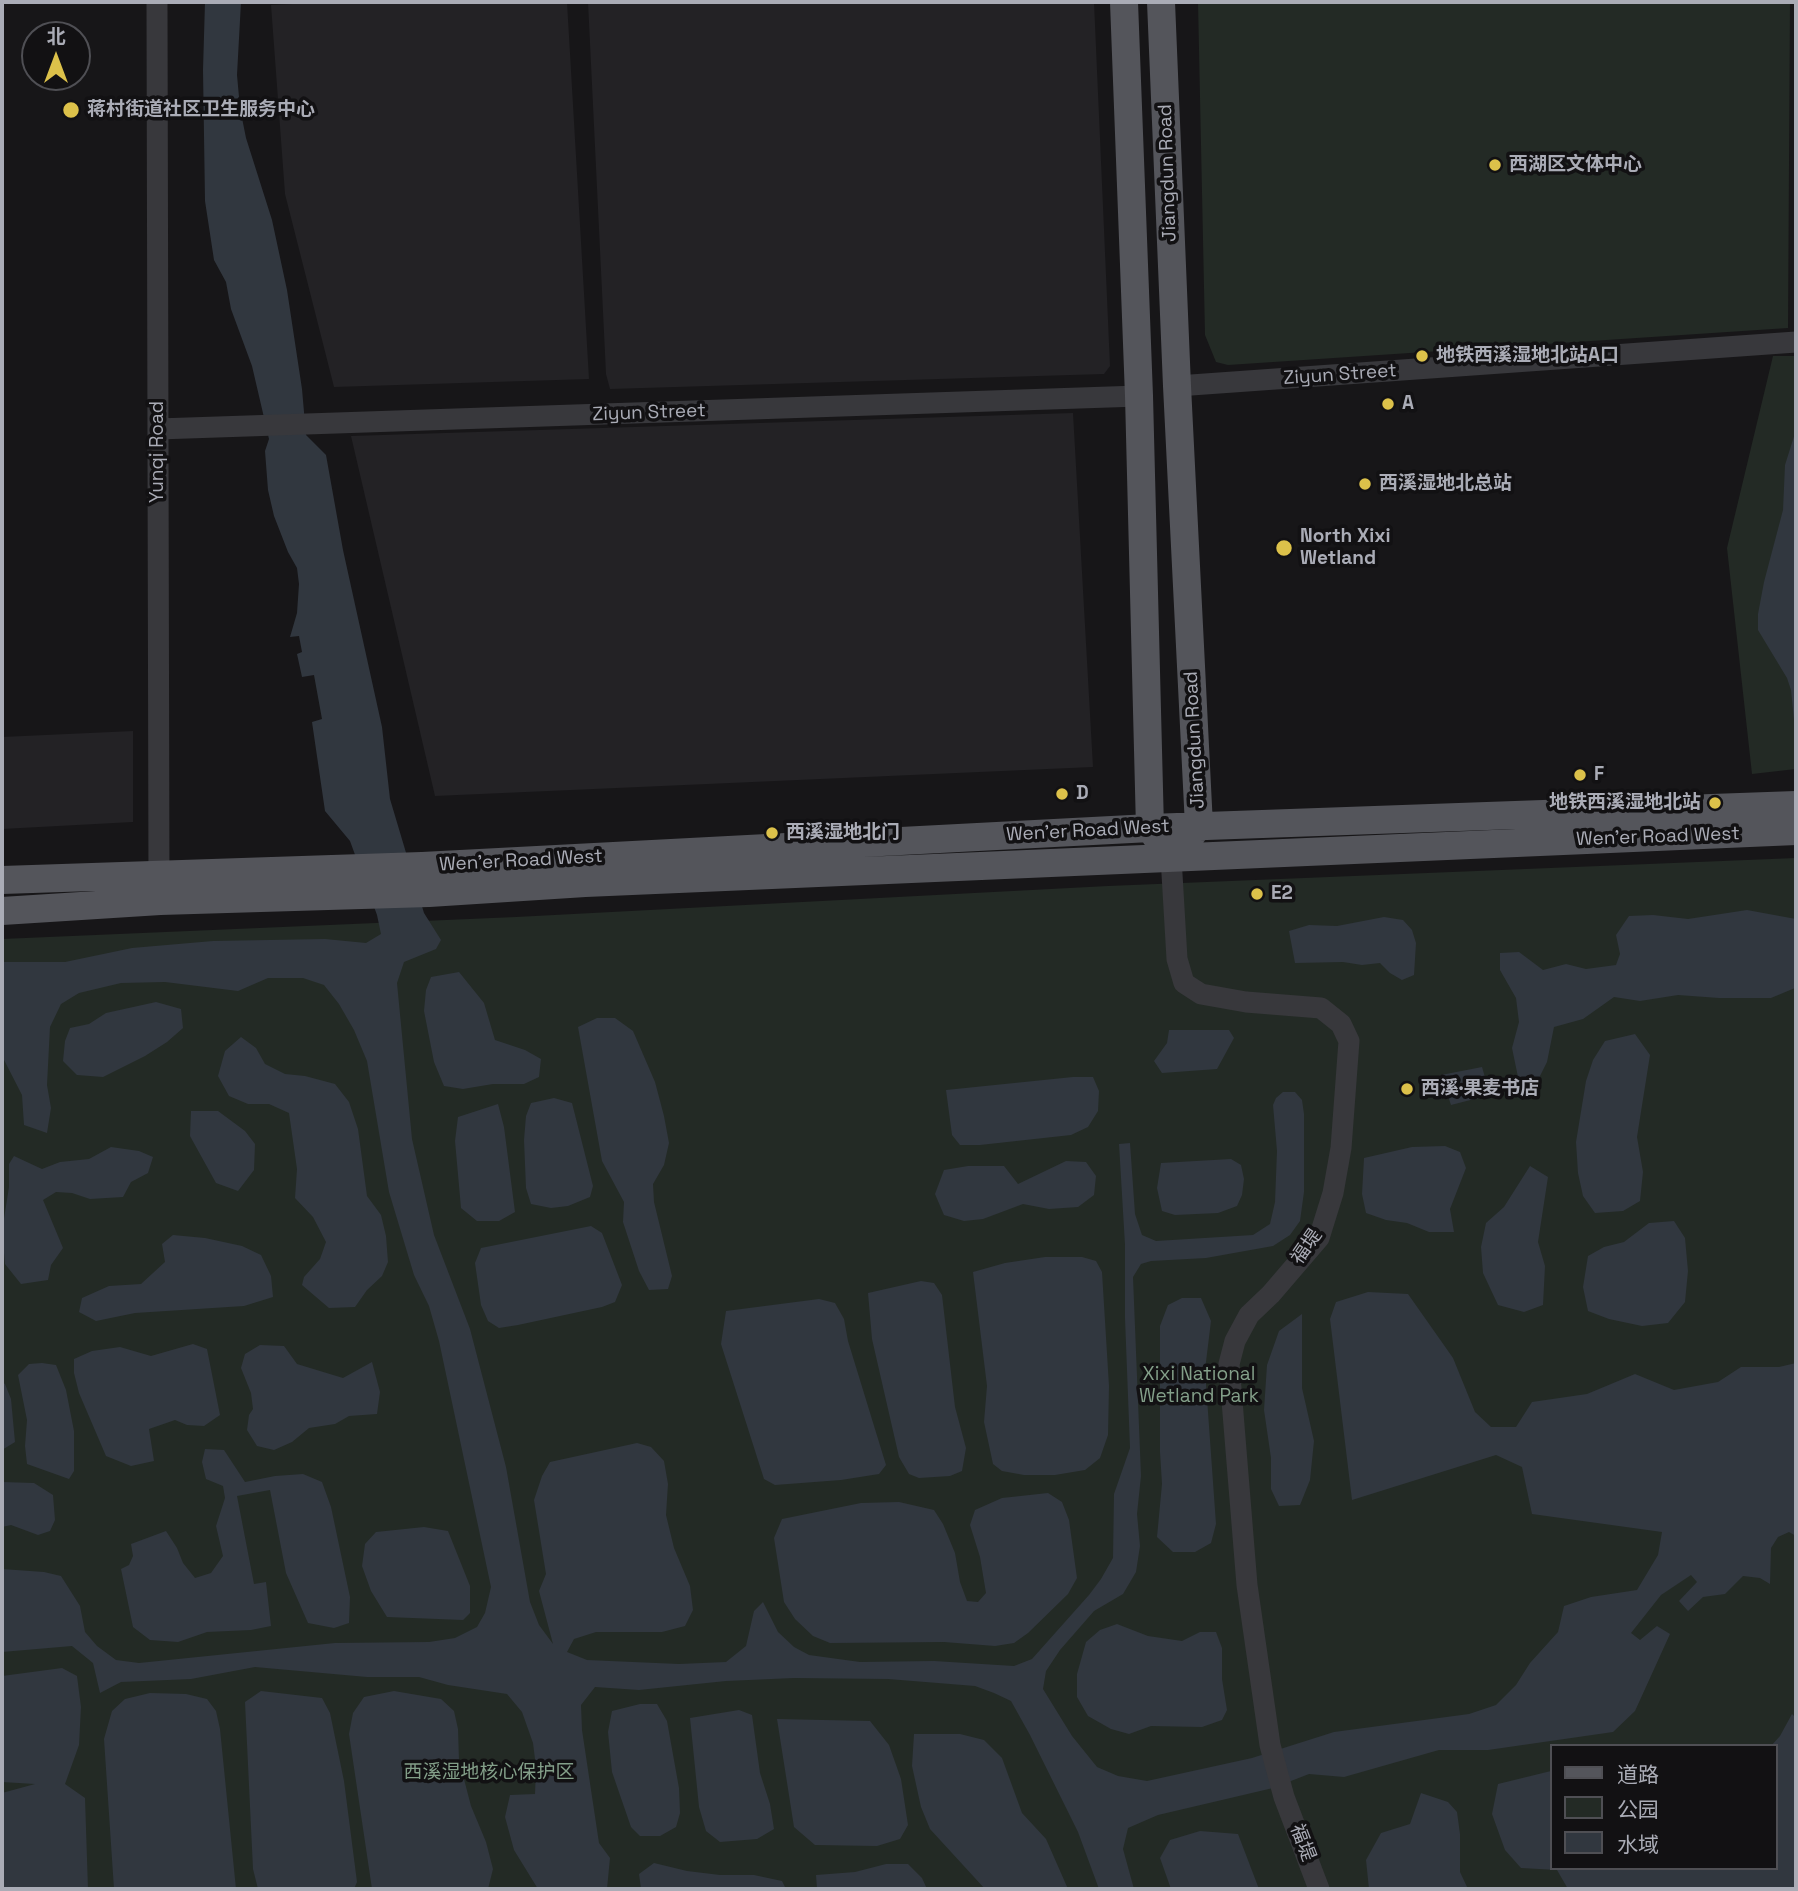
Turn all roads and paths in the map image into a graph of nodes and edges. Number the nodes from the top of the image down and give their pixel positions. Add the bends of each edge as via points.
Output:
1 (157, 2) edge
2 (1124, 2) edge
3 (1161, 2) edge
4 (1796, 342) edge
5 (1177, 386) junction
6 (1139, 396) junction
7 (158, 429) junction
8 (1796, 814) edge
9 (1199, 826) junction
10 (1150, 828) junction
11 (1171, 857) junction
12 (2, 880) edge
13 (344, 883) junction
14 (159, 888) junction
15 (2, 911) edge
16 (1319, 1889) edge

1 - 7 street, Yunqi Road
2 - 6 main road, Jiangdun Road
3 - 5 main road, Jiangdun Road
4 - 5 street, Ziyun Street
5 - 9 main road, Jiangdun Road
6 - 7 street, Ziyun Street
6 - 10 main road, Jiangdun Road
7 - 14 street, Yunqi Road
8 - 9 main road, Wen'er Road West
8 - 11 main road, Wen'er Road West
9 - 10 main road, Wen'er Road West
9 - 11 main road, Jiangdun Road
10 - 11 main road
10 - 13 main road, Wen'er Road West via 422,866
11 - 13 main road, Wen'er Road West via 429,893
11 - 16 street, 福堤 via 1177,959 1184,983 1201,994 1321,1008 1341,1024 1349,1041 1341,1148 1318,1238 1249,1315 1234,1341 1229,1364 1247,1585 1270,1745
12 - 14 main road
13 - 14 main road
14 - 15 main road

